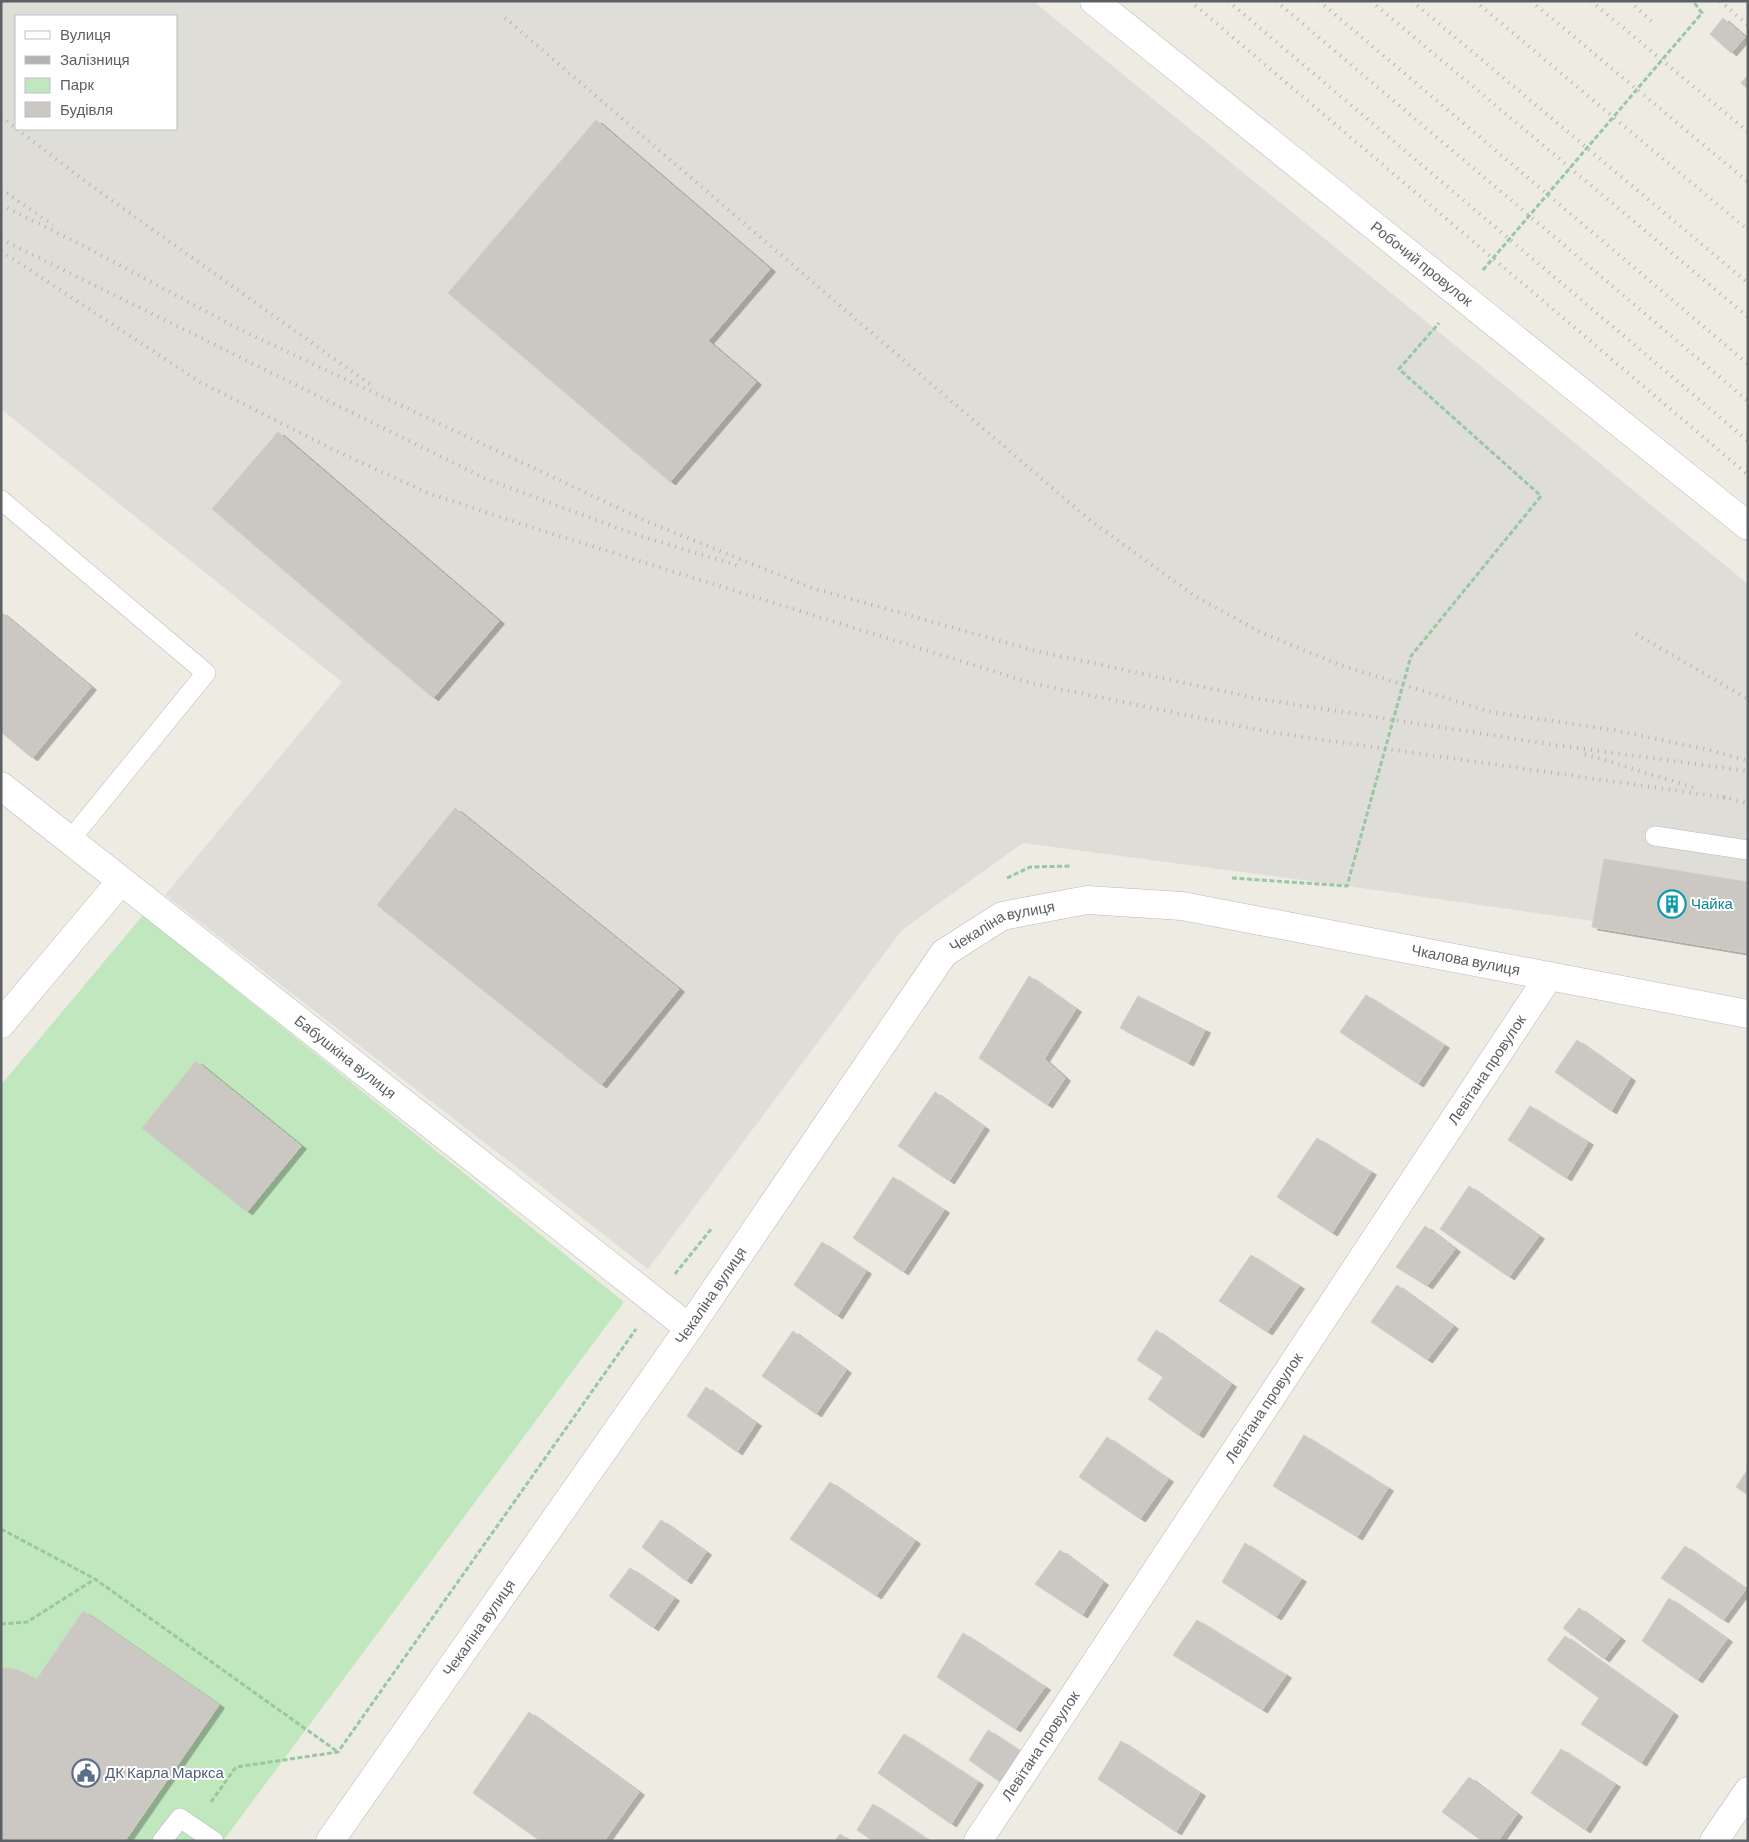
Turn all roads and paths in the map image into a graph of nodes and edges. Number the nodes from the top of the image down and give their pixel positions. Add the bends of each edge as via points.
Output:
1 (1094, 1) edge
2 (1693, 1) edge
3 (1483, 271) dead end
4 (1444, 316) dead end
5 (1, 500) edge
6 (1748, 526) edge
7 (1, 786) edge
8 (1655, 836) dead end
9 (70, 840) junction
10 (1748, 850) edge
11 (1076, 866) dead end
12 (1222, 877) dead end
13 (1005, 879) dead end
14 (121, 881) junction
15 (1182, 906) joint
16 (1549, 976) junction
17 (1748, 1014) edge
18 (1, 1024) edge
19 (717, 1223) dead end
20 (654, 1298) junction
21 (636, 1328) dead end
22 (689, 1328) junction
23 (1, 1529) edge
24 (95, 1579) junction
25 (1, 1624) edge
26 (338, 1752) junction
27 (1748, 1791) edge
28 (193, 1826) junction
29 (162, 1841) edge
30 (214, 1841) edge
31 (330, 1841) edge
32 (978, 1841) edge
33 (1714, 1841) edge

1 - 6 street, Робочий провулок
2 - 3 path via 1702,13
4 - 12 path via 1399,370 1541,496 1411,656 1346,886
5 - 9 lane via 206,673
7 - 9 street, Бабушкіна вулиця
8 - 10 lane
9 - 14 street, Бабушкіна вулиця
11 - 13 path via 1030,867
14 - 18 street
14 - 20 street, Бабушкіна вулиця
15 - 16 street, Чкалова вулиця
15 - 22 street, Чекаліна вулиця via 1087,900 1011,914 1002,916 944,952
16 - 17 street, Чкалова вулиця
16 - 32 street, Левітана провулок
19 - 20 path
20 - 22 street, Бабушкіна вулиця
21 - 26 path
22 - 31 street, Чекаліна вулиця
23 - 24 path
24 - 25 path via 27,1622
24 - 26 path
26 - 28 path via 236,1767
27 - 33 street
28 - 29 lane via 180,1818
28 - 30 lane

